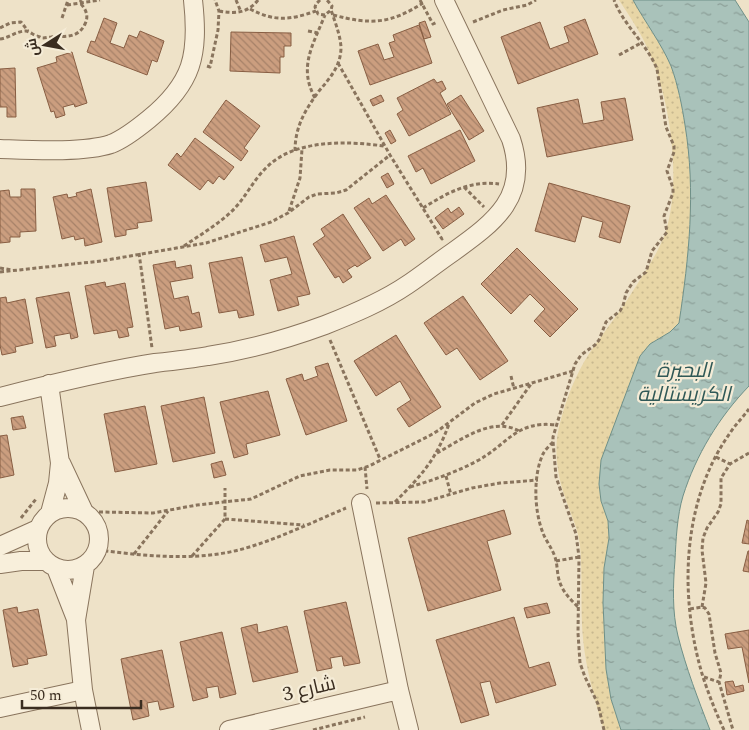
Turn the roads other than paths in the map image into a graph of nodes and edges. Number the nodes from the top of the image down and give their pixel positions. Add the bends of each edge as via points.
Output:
1 (193, 0) edge
2 (444, 0) edge
3 (0, 149) edge
4 (49, 384) junction
5 (0, 397) edge
6 (60, 463) junction
7 (364, 503) road end
8 (84, 512) junction
9 (50, 513) junction
10 (38, 529) junction
11 (0, 546) edge
12 (0, 564) edge
13 (50, 565) junction
14 (85, 566) junction
15 (76, 620) junction
16 (83, 690) junction
17 (400, 690) junction
18 (0, 708) edge
19 (91, 730) edge
20 (229, 730) edge
21 (409, 730) edge

1 - 3 street via 195,33 192,62 182,84 167,104 144,123 111,144 87,149
2 - 4 street via 515,151 516,164 509,200 496,219 406,286 324,326 236,351
4 - 5 street
4 - 6 street
6 - 8 street
6 - 9 street
7 - 17 street
8 - 9 street via 61,508
8 - 14 street via 98,528 99,539 98,550
9 - 10 street
10 - 11 street
10 - 13 street via 39,551
12 - 13 street via 21,561
13 - 14 street via 65,571
13 - 15 street
14 - 15 street
15 - 16 street
16 - 18 street
16 - 19 street
17 - 20 street, شارع 3
17 - 21 street

